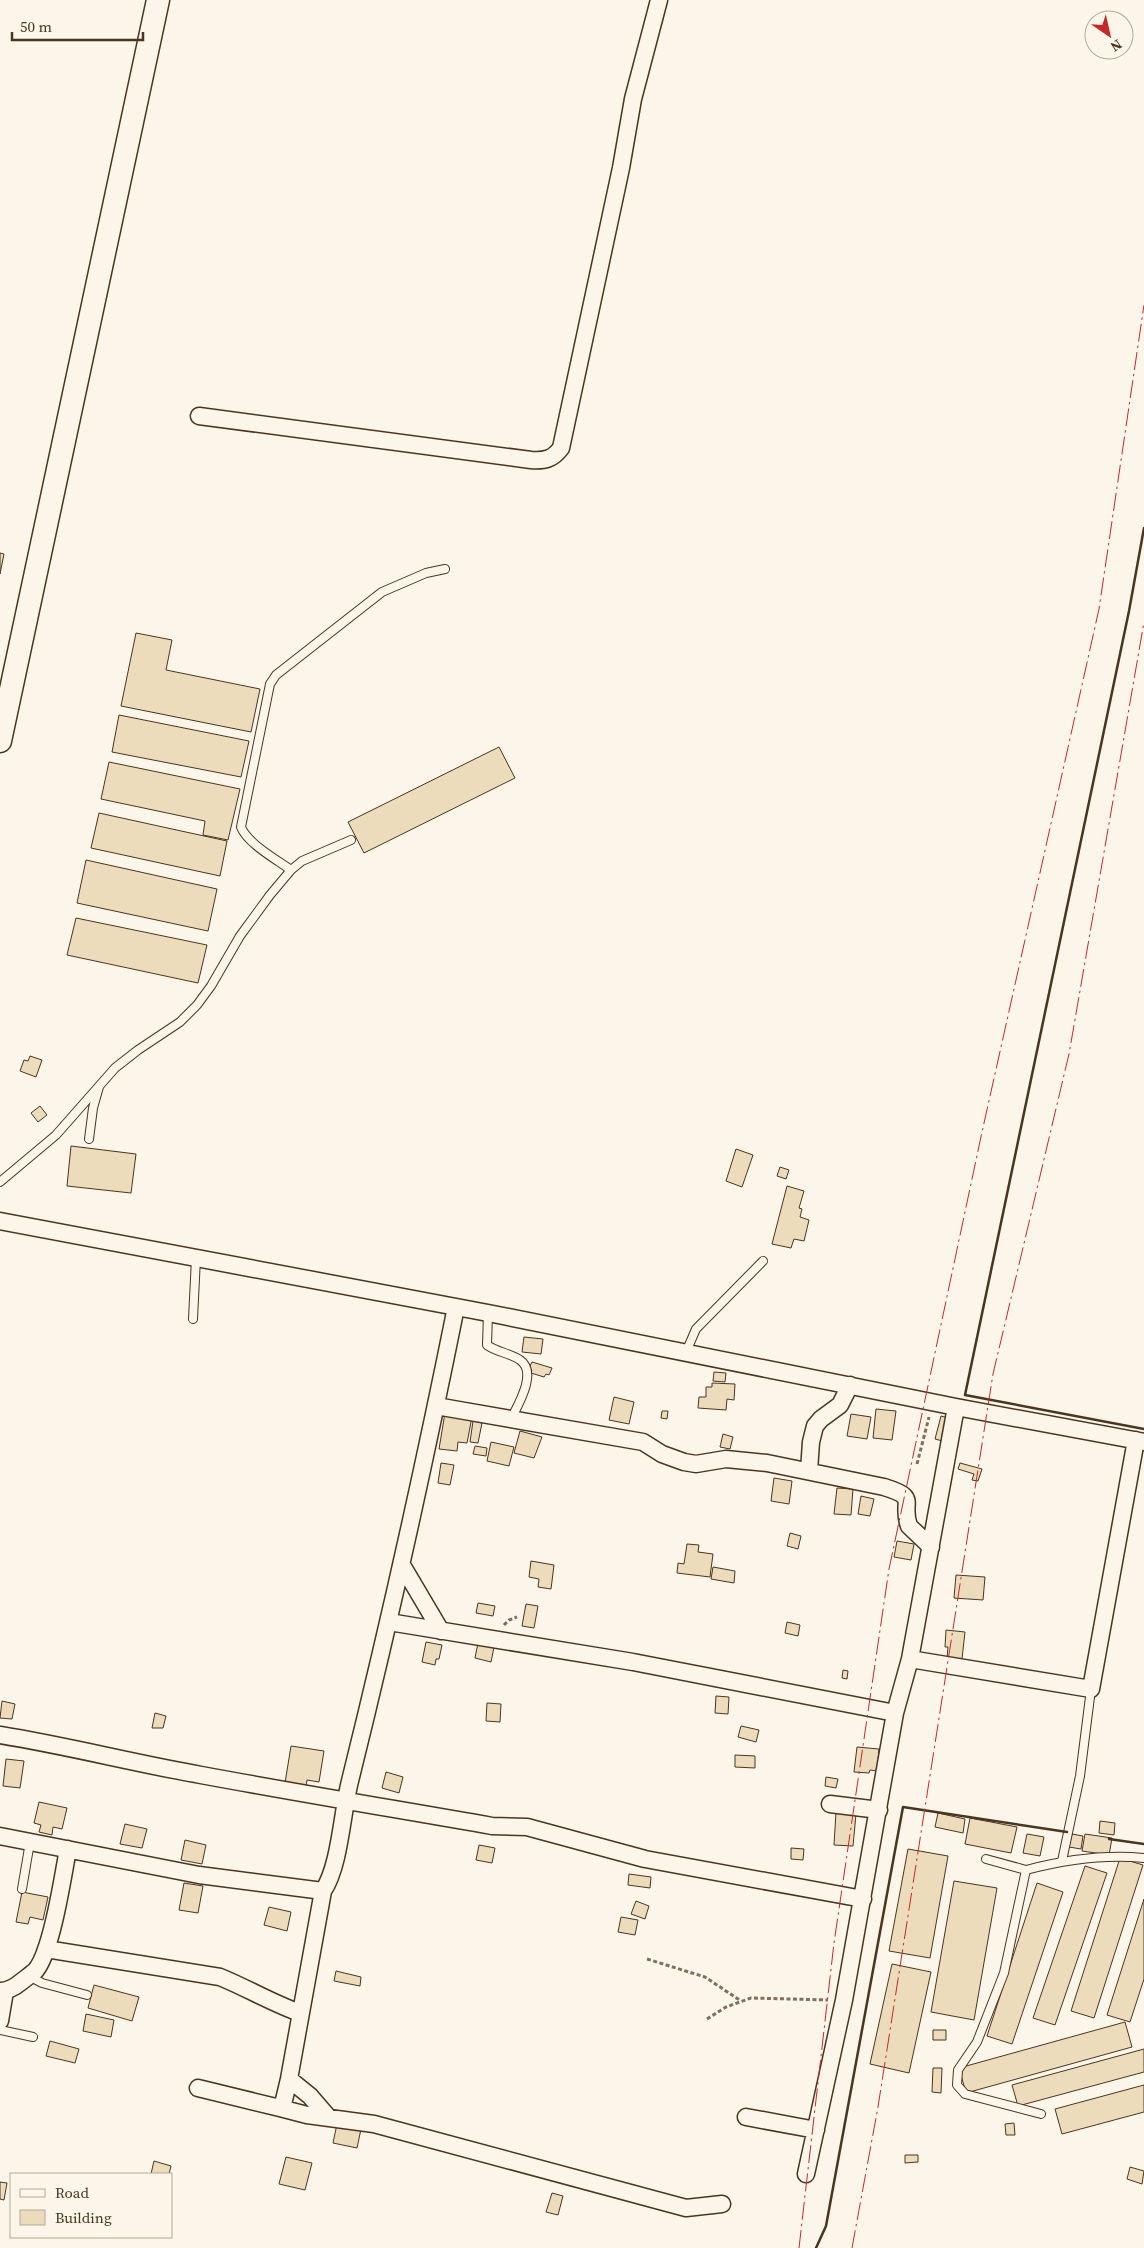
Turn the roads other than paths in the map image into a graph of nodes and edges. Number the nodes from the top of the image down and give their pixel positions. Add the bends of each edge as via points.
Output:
1 (158, 0) edge
2 (658, 0) edge
3 (199, 416) dead end
4 (445, 569) dead end
5 (0, 741) edge
6 (351, 840) dead end
7 (291, 870) junction
8 (100, 1083) junction
9 (89, 1139) dead end
10 (0, 1182) edge
11 (0, 1221) edge
12 (196, 1258) junction
13 (763, 1261) dead end
14 (456, 1308) junction
15 (488, 1313) junction
16 (193, 1318) dead end
17 (686, 1352) junction
18 (850, 1385) junction
19 (436, 1406) junction
20 (956, 1407) junction
21 (511, 1419) junction
22 (1140, 1441) edge
23 (809, 1471) junction
24 (931, 1547) junction
25 (402, 1565) junction
26 (389, 1622) junction
27 (442, 1631) junction
28 (910, 1659) junction
29 (1091, 1689) junction
30 (896, 1714) junction
31 (0, 1734) edge
32 (345, 1801) junction
33 (830, 1804) dead end
34 (879, 1810) junction
35 (0, 1836) edge
36 (30, 1842) junction
37 (68, 1849) junction
38 (1144, 1858) edge
39 (986, 1859) dead end
40 (1062, 1861) junction
41 (1026, 1870) junction
42 (22, 1889) dead end
43 (323, 1891) junction
44 (863, 1899) junction
45 (46, 1949) junction
46 (29, 1976) junction
47 (3, 1991) edge
48 (87, 1995) dead end
49 (300, 2013) junction
50 (0, 2021) edge
51 (0, 2030) edge
52 (33, 2037) dead end
53 (289, 2079) junction
54 (198, 2088) dead end
55 (280, 2108) junction
56 (1041, 2114) dead end
57 (746, 2117) dead end
58 (329, 2118) junction
59 (816, 2130) junction
60 (806, 2174) dead end
61 (722, 2204) dead end

1 - 5 street
2 - 3 street via 633,99 562,448 556,455 548,460 531,460
4 - 7 lane via 426,573 382,592 270,684 242,827 263,850
6 - 7 lane via 302,861
7 - 8 lane via 240,936 197,1005 180,1022 125,1060
8 - 9 lane
8 - 10 lane via 56,1135
11 - 12 street
12 - 14 street
12 - 16 lane
13 - 17 lane via 696,1329
14 - 15 street
14 - 19 street
15 - 17 street
15 - 21 lane via 487,1345 520,1360 528,1376
17 - 18 street
18 - 20 street
18 - 23 street via 840,1406 815,1426 810,1442
19 - 21 street
19 - 25 street
20 - 22 street
20 - 24 street
21 - 23 street via 643,1442 684,1462 696,1464 726,1459
22 - 29 street
23 - 24 street via 900,1492 907,1500 909,1526
24 - 28 street
25 - 26 street
25 - 27 street
26 - 27 street
26 - 32 street
27 - 30 street via 633,1662
28 - 29 street
28 - 30 street
29 - 40 lane via 1080,1776
30 - 34 street
31 - 32 street via 202,1776
32 - 43 street via 335,1861
32 - 44 street via 492,1826 527,1827 645,1859
33 - 34 street
34 - 44 street
35 - 36 street
36 - 37 street
36 - 42 lane
37 - 43 street via 199,1875
37 - 45 street
38 - 40 lane via 1121,1856
39 - 41 lane
40 - 41 lane
41 - 56 lane via 1004,1973 977,2042 958,2070 957,2084 965,2094
43 - 49 street
44 - 59 street
45 - 46 street via 36,1970
45 - 49 street via 220,1977
46 - 47 street
46 - 48 lane via 42,1983
47 - 50 street
49 - 53 street
51 - 52 lane
53 - 55 street
53 - 58 street
54 - 55 street
55 - 58 street
57 - 59 street
58 - 61 street via 374,2124 686,2208
59 - 60 street

